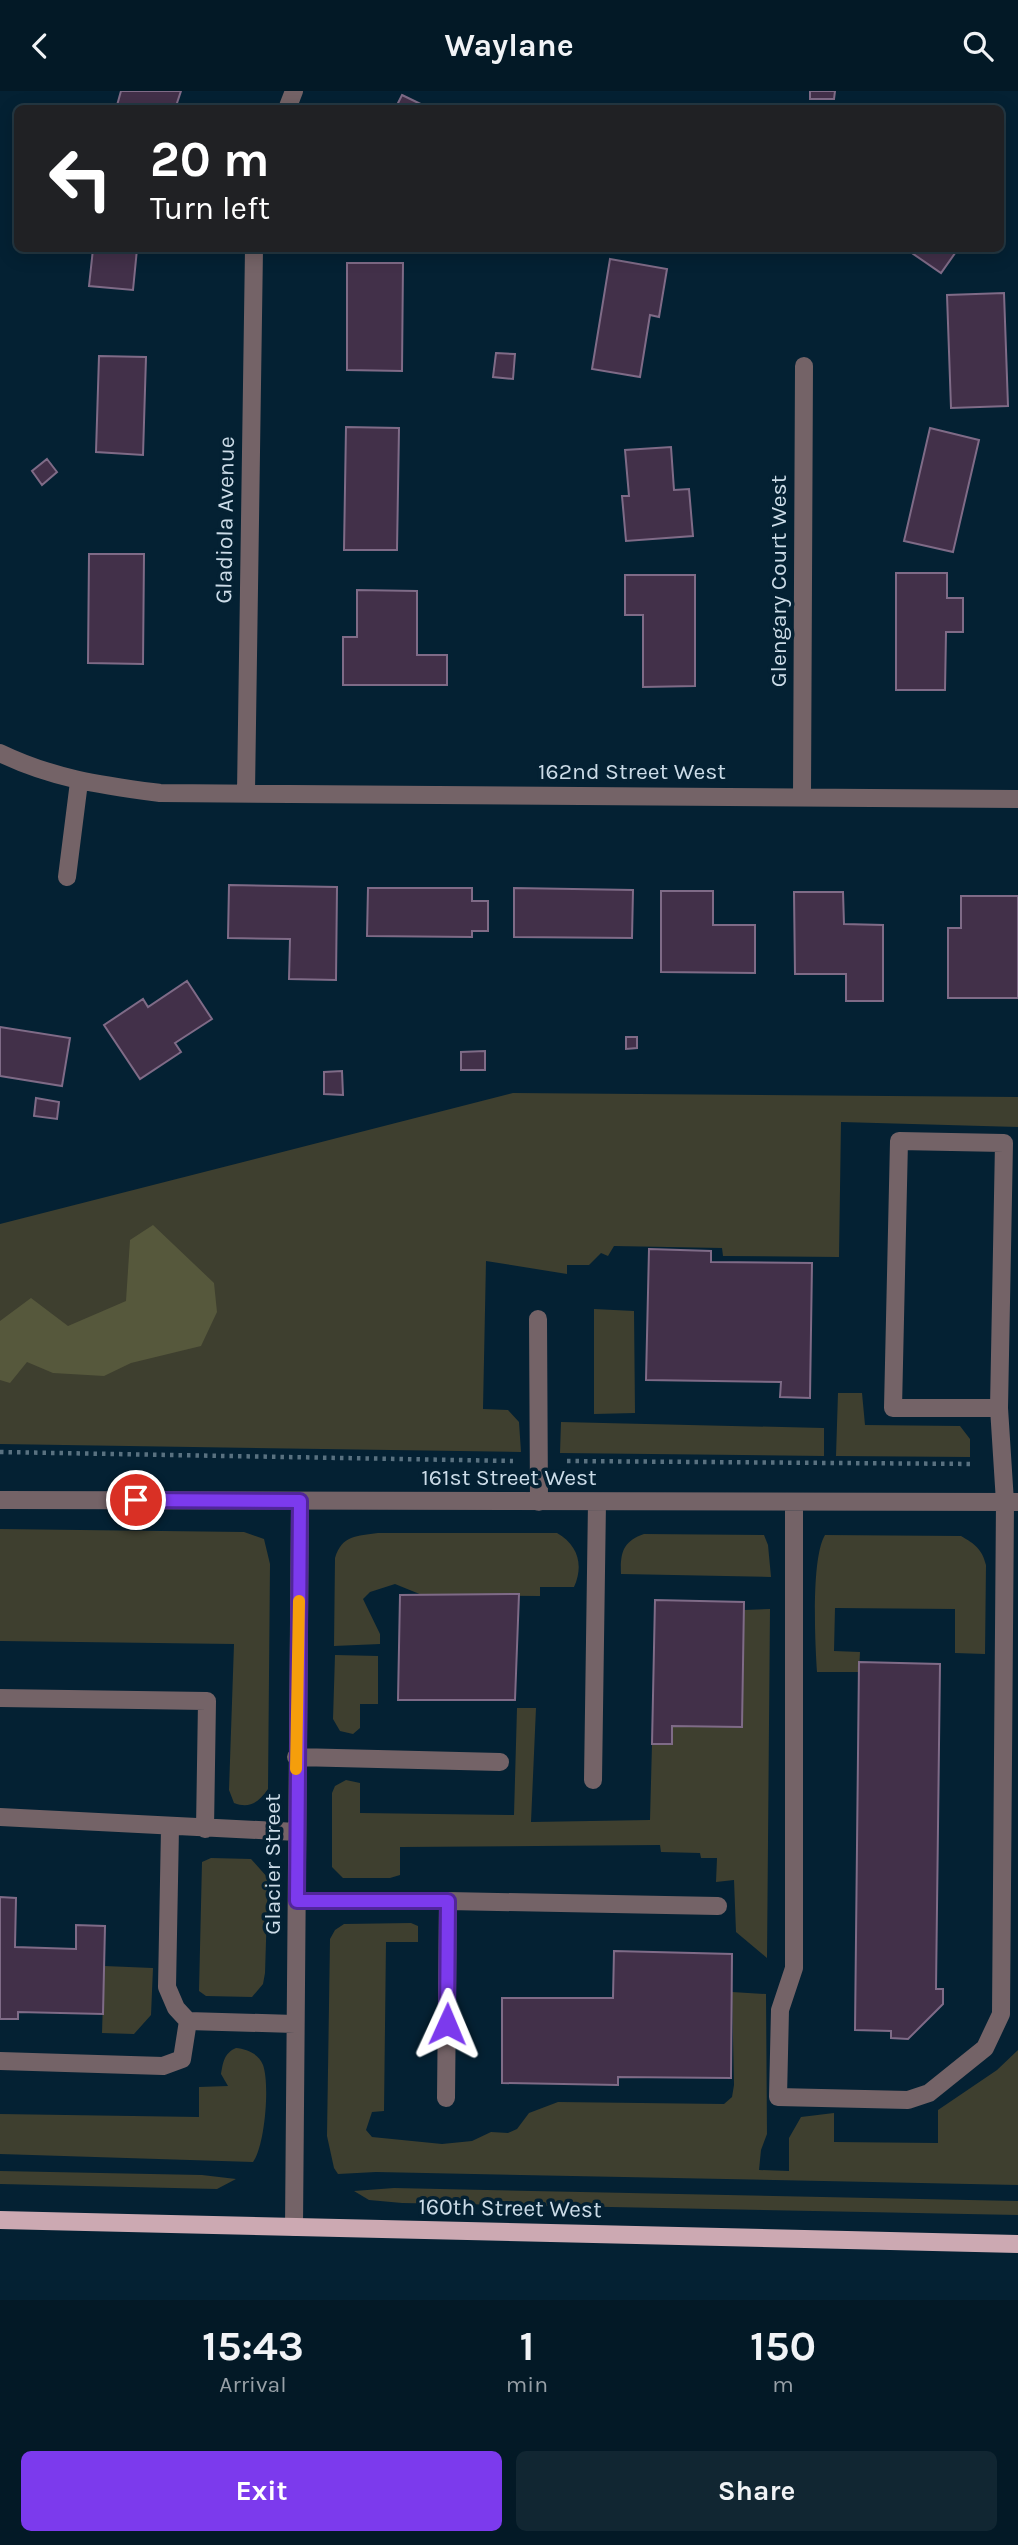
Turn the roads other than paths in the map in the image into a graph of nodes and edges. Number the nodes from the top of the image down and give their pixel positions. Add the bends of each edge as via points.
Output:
1 (254, 252) edge
2 (804, 366) dead end
3 (0, 753) edge
4 (79, 782) junction
5 (246, 792) junction
6 (802, 796) junction
7 (1018, 799) edge
8 (67, 877) dead end
9 (538, 1319) dead end
10 (999, 1408) junction
11 (0, 1500) edge
12 (300, 1501) junction
13 (597, 1501) junction
14 (539, 1502) junction
15 (794, 1502) junction
16 (1011, 1502) edge
17 (0, 1698) edge
18 (296, 1758) junction
19 (500, 1762) dead end
20 (593, 1780) dead end
21 (0, 1817) edge
22 (170, 1828) junction
23 (205, 1829) junction
24 (296, 1832) junction
25 (297, 1901) junction
26 (448, 1901) junction
27 (718, 1906) dead end
28 (188, 2021) junction
29 (295, 2024) junction
30 (0, 2061) edge
31 (446, 2098) dead end
32 (0, 2220) edge
33 (294, 2227) junction
34 (1018, 2244) edge

1 - 5 street, Gladiola Avenue
2 - 6 street, Glengary Court West
3 - 4 street, 162nd Street West via 36,770
4 - 5 street, 162nd Street West via 160,793
4 - 8 street
5 - 6 street, 162nd Street West
6 - 7 street, 162nd Street West
9 - 14 street
10 - 10 street via 1004,1143 899,1141 893,1408
10 - 16 street
11 - 12 street, 161st Street West
12 - 14 street, 161st Street West
12 - 18 street, Glacier Street
13 - 14 street, 161st Street West
13 - 15 street, 161st Street West
13 - 20 street
15 - 16 street, 161st Street West
15 - 16 street via 794,1968 780,2010 778,2097 908,2100 929,2093 985,2048 1001,2014
17 - 23 street via 207,1701
18 - 19 street
18 - 24 street, Glacier Street
21 - 22 street
22 - 23 street
22 - 28 street via 167,1987
23 - 24 street
24 - 25 street, Glacier Street
25 - 26 street
25 - 29 street, Glacier Street
26 - 27 street
26 - 31 street
28 - 29 street
28 - 30 street via 183,2059 163,2066
29 - 33 street, Glacier Street
32 - 33 main road, 160th Street West
33 - 34 main road, 160th Street West

